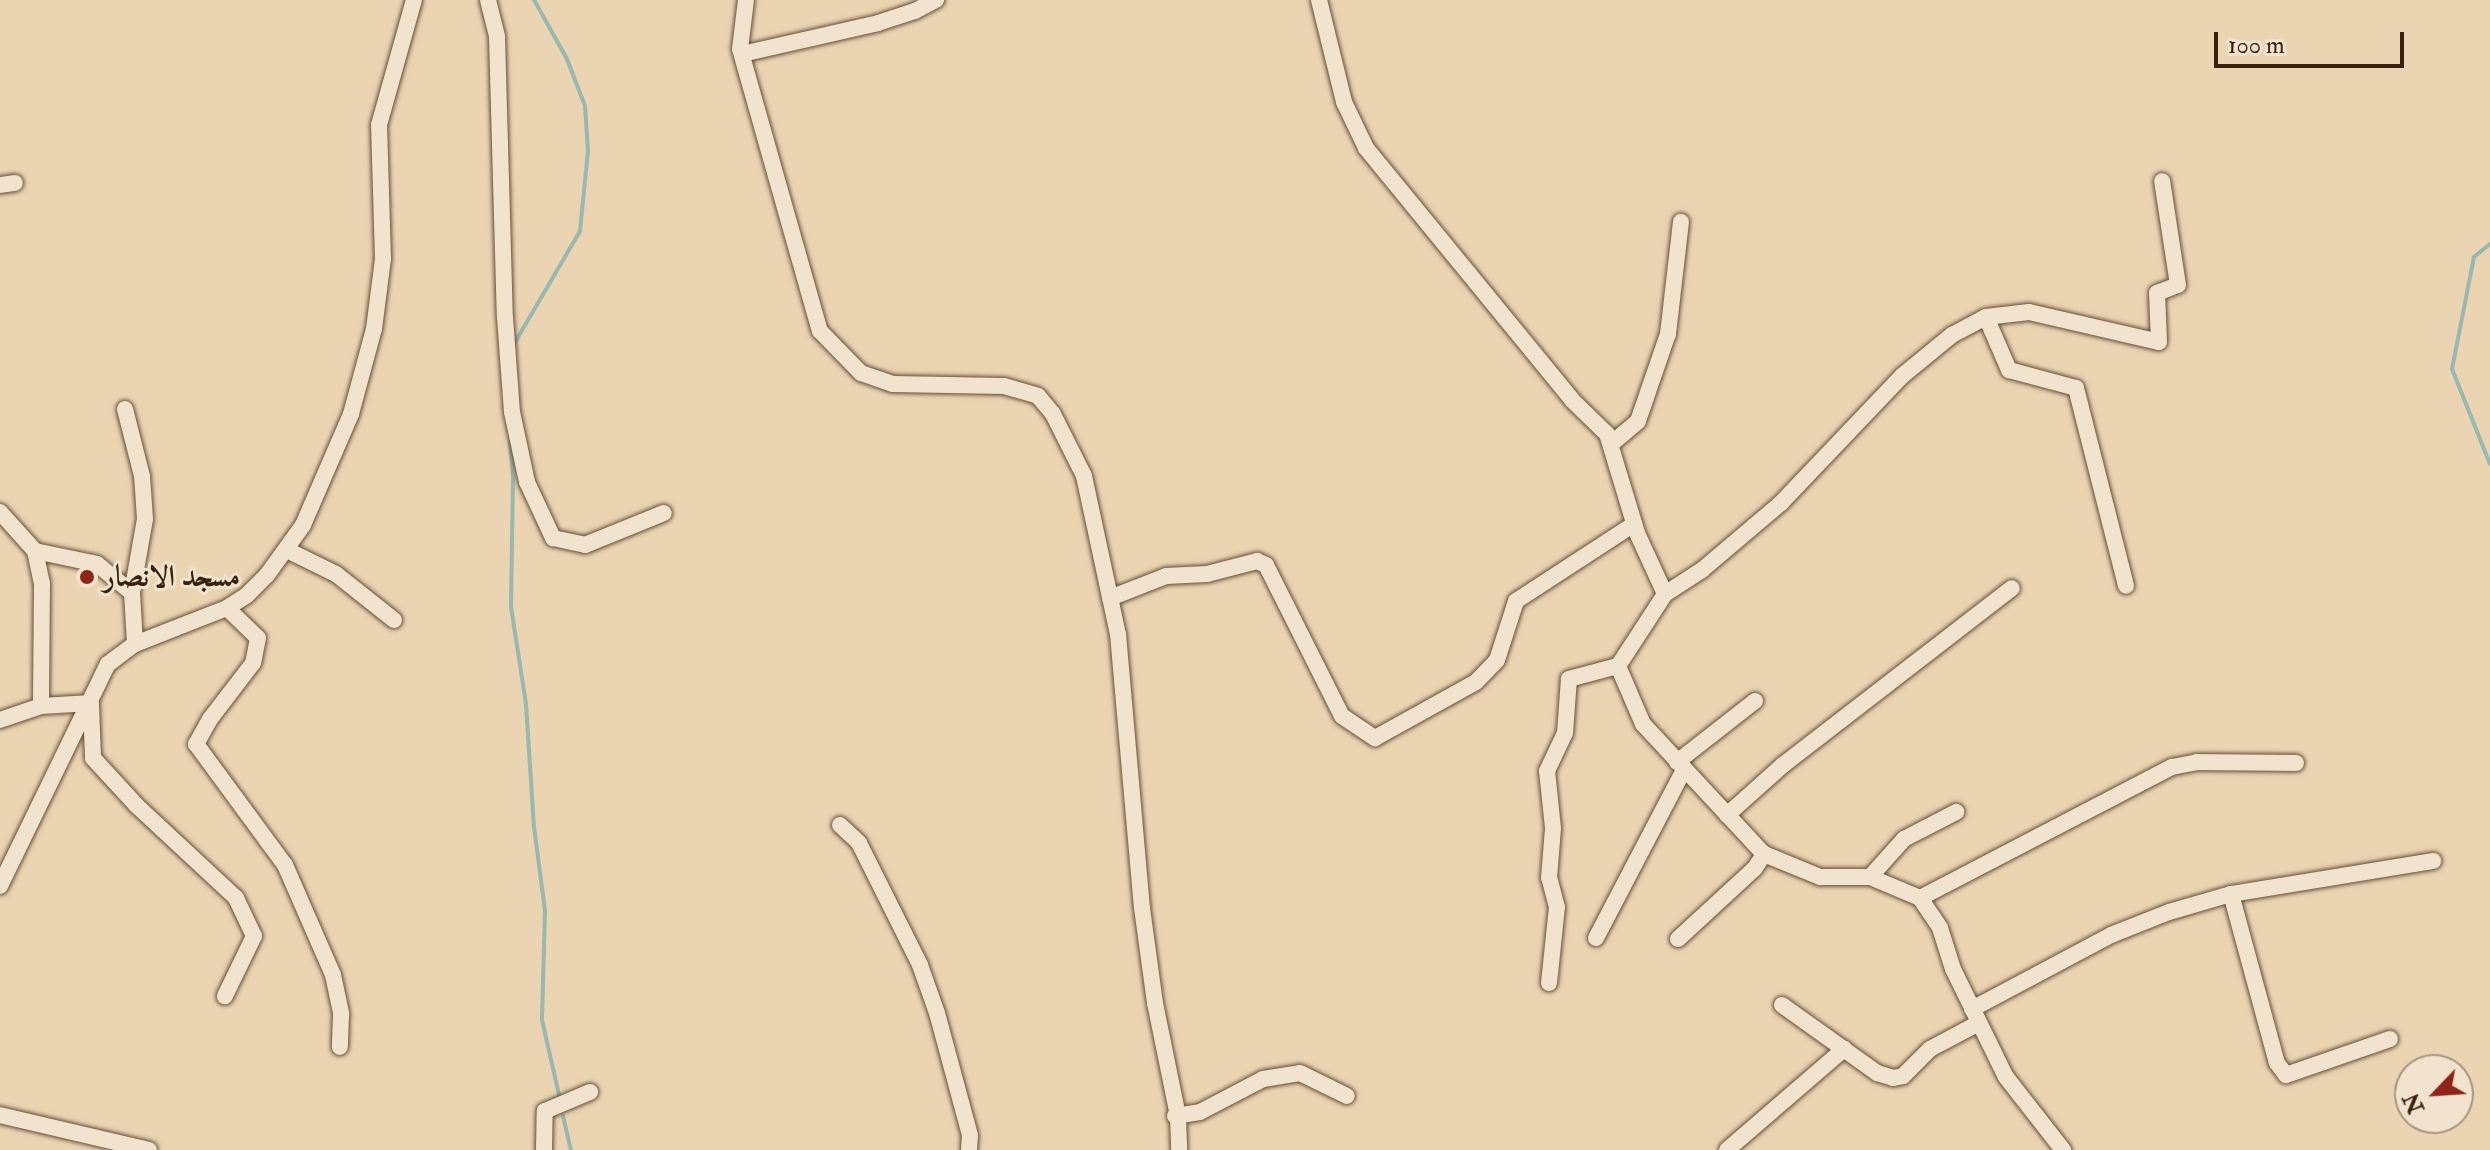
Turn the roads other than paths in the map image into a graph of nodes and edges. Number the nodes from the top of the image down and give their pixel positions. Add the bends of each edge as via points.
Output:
1 (414, 0) edge
2 (488, 0) edge
3 (746, 0) edge
4 (936, 0) edge
5 (1319, 0) edge
6 (742, 54) junction
7 (2162, 181) dead end
8 (1681, 222) dead end
9 (1986, 317) junction
10 (125, 409) dead end
11 (1611, 444) junction
12 (0, 512) edge
13 (664, 513) dead end
14 (1634, 524) junction
15 (287, 550) junction
16 (35, 551) junction
17 (2126, 586) dead end
18 (2012, 588) dead end
19 (132, 593) junction
20 (1665, 594) junction
21 (1110, 598) junction
22 (227, 608) junction
23 (394, 620) dead end
24 (135, 644) junction
25 (1618, 666) junction
26 (1755, 701) dead end
27 (91, 703) junction
28 (41, 706) junction
29 (0, 720) edge
30 (2296, 763) dead end
31 (1680, 766) junction
32 (1956, 812) dead end
33 (1727, 815) junction
34 (840, 825) dead end
35 (1764, 854) junction
36 (2433, 861) dead end
37 (1870, 877) junction
38 (0, 886) edge
39 (2231, 894) junction
40 (1920, 898) junction
41 (1596, 938) dead end
42 (1678, 939) dead end
43 (1549, 983) dead end
44 (225, 996) dead end
45 (1782, 1005) dead end
46 (1975, 1016) junction
47 (2390, 1039) dead end
48 (340, 1047) dead end
49 (1844, 1049) junction
50 (590, 1092) dead end
51 (1347, 1096) dead end
52 (0, 1115) edge
53 (1177, 1116) junction
54 (149, 1150) edge
55 (544, 1150) edge
56 (969, 1150) edge
57 (1179, 1150) edge
58 (1727, 1150) edge
59 (2063, 1150) edge

1 - 15 street via 379,125 383,259 374,329 351,414
2 - 13 street via 497,37 512,412 527,482 553,538 585,545
3 - 6 street
4 - 6 street via 878,23
5 - 11 street via 1344,102 1366,148
6 - 21 street via 820,331 861,373 893,384 1004,386 1038,396 1053,414 1084,476
7 - 9 street via 2178,285 2157,293 2159,342 2029,312
8 - 11 street via 1668,334 1638,421
9 - 17 street via 2009,370 2076,388
9 - 20 street via 1952,335 1902,376 1781,503
10 - 19 street via 142,476 145,519
11 - 14 street
12 - 16 street
14 - 20 street
14 - 21 street via 1516,601 1497,660 1476,682 1375,738 1342,716 1266,565 1257,561 1207,574 1166,576
15 - 22 street via 247,595
15 - 23 street via 336,574
16 - 19 street via 97,564
16 - 28 street via 42,583
18 - 33 street via 1783,765
19 - 24 street
20 - 25 street
21 - 53 street via 1126,690 1142,908
22 - 24 street
22 - 48 street via 258,638 253,663 196,744 285,865 333,975 341,1014
24 - 27 street via 108,664
25 - 31 street via 1643,724
25 - 43 street via 1569,679 1565,733 1547,771 1553,828 1549,878 1557,907
26 - 31 street
27 - 28 street
27 - 38 street
27 - 44 street via 93,758 236,898 254,936
28 - 29 street
30 - 40 street via 2197,762 2172,767
31 - 33 street
31 - 41 street
32 - 37 street via 1904,839
33 - 35 street
34 - 56 street via 859,843 920,965 970,1135
35 - 37 street via 1820,877
35 - 42 street
36 - 39 street
37 - 40 street
39 - 46 street via 2111,935
39 - 47 street via 2277,1063 2286,1075
40 - 46 street via 1940,928
45 - 49 street
46 - 49 street via 1903,1076 1877,1073
46 - 59 street via 2006,1077
49 - 58 street
50 - 55 street via 545,1111
51 - 53 street via 1300,1073 1263,1079 1200,1112
52 - 54 street
53 - 57 street

